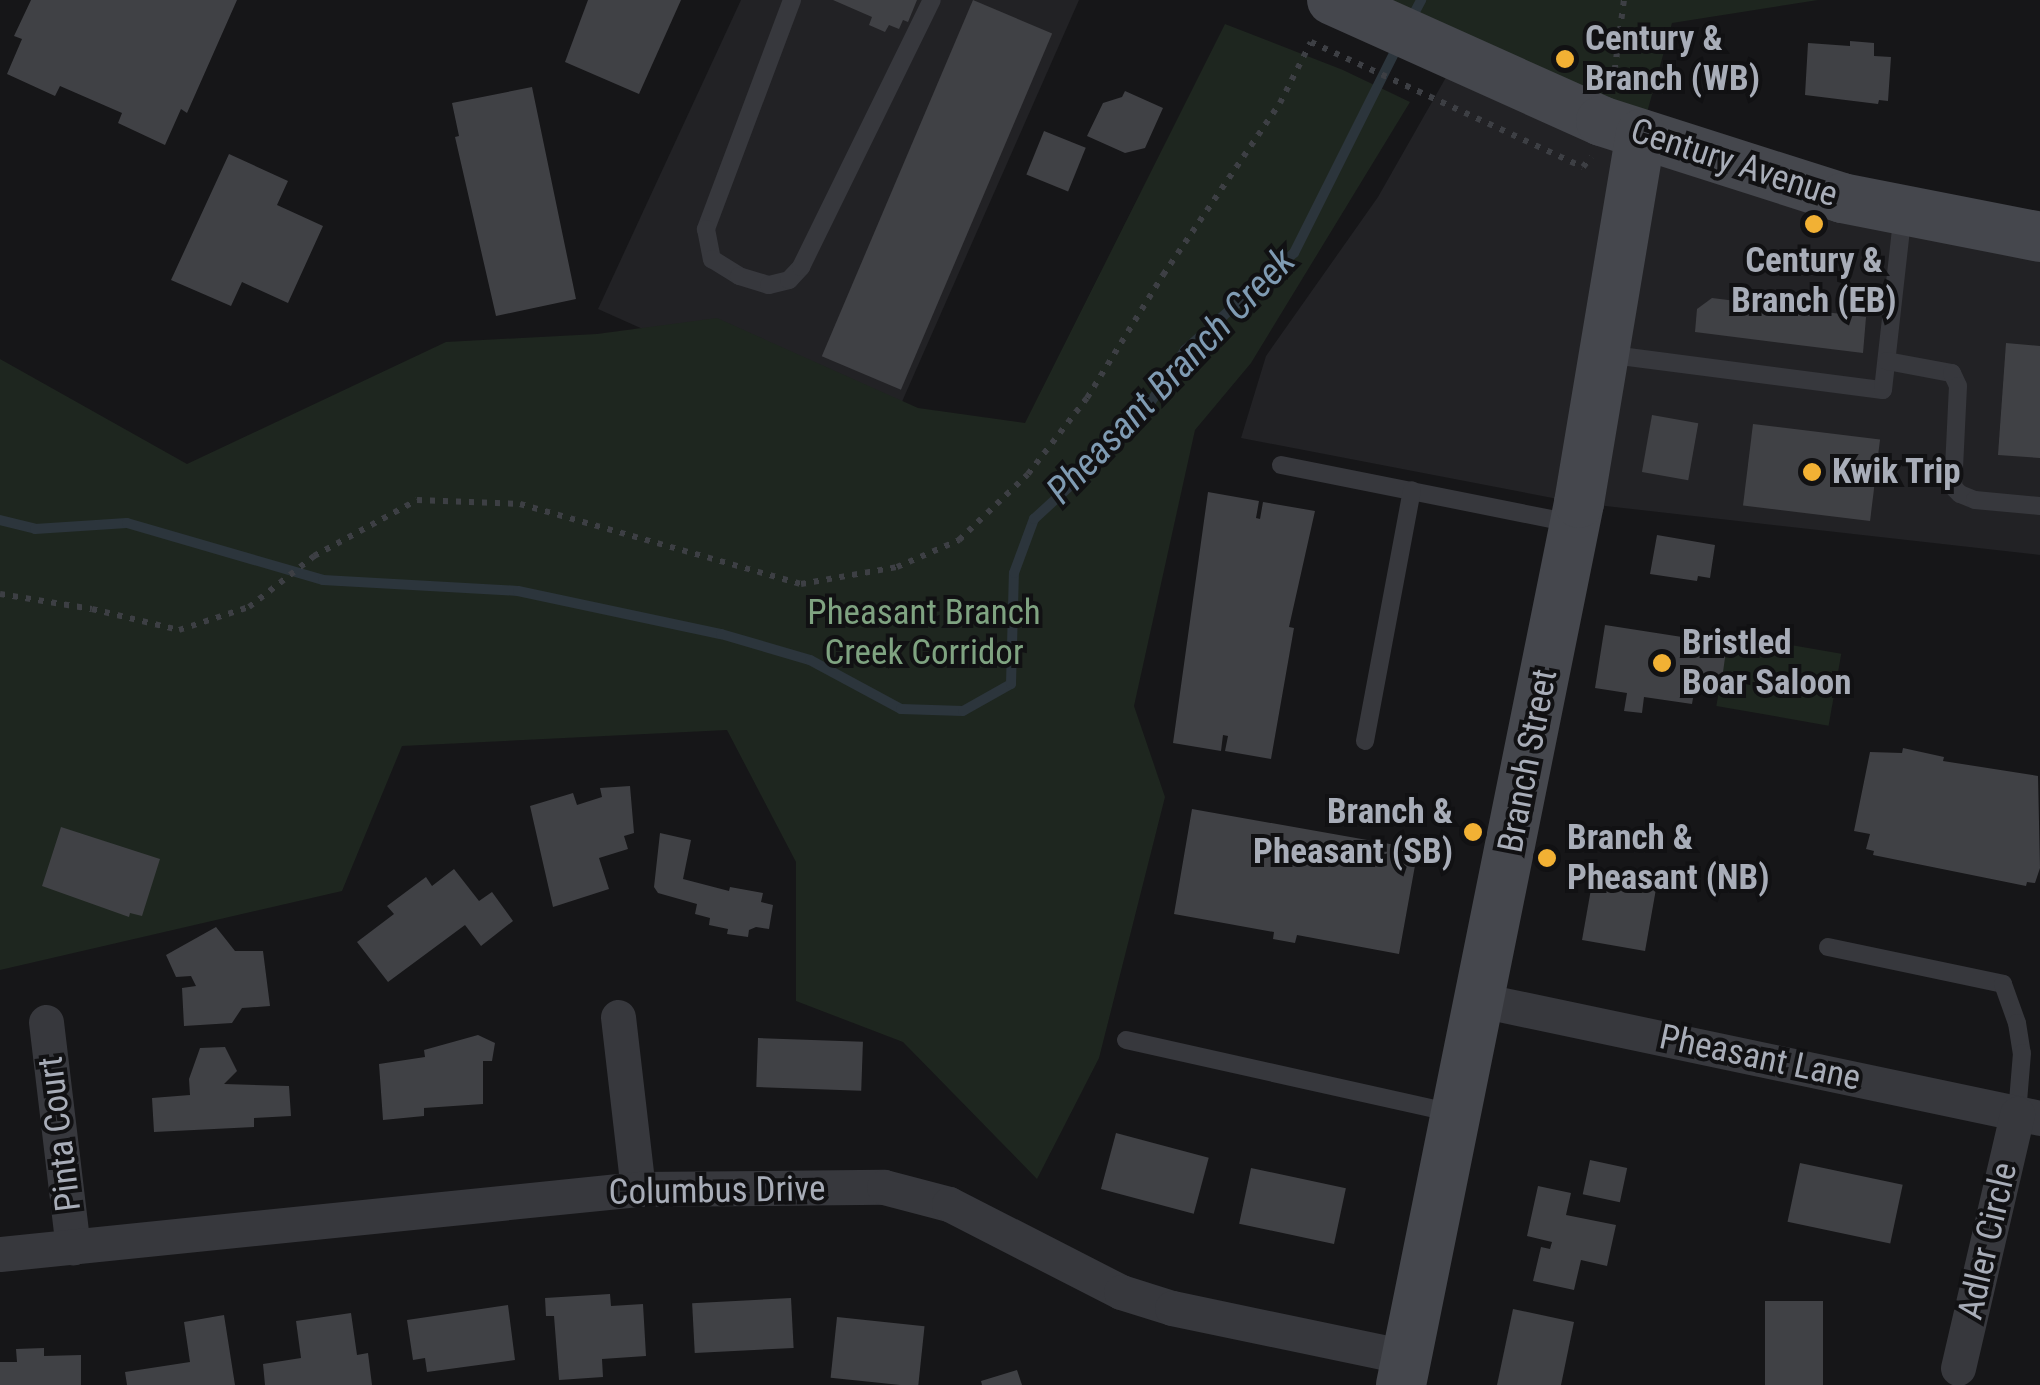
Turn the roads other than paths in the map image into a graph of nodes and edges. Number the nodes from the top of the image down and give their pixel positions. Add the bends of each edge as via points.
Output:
1 (792, 0) edge
2 (932, 0) edge
3 (1337, 19) edge
4 (1641, 134) junction
5 (1903, 212) junction
6 (2040, 237) edge
7 (1604, 354) junction
8 (1887, 361) junction
9 (1281, 465) dead end
10 (1412, 490) junction
11 (2040, 506) edge
12 (1576, 524) junction
13 (1365, 741) dead end
14 (1828, 947) dead end
15 (1480, 1000) junction
16 (618, 1017) dead end
17 (46, 1022) dead end
18 (1126, 1040) dead end
19 (1457, 1114) junction
20 (2029, 1116) edge
21 (638, 1188) junction
22 (73, 1248) junction
23 (0, 1254) edge
24 (1958, 1368) dead end
25 (1404, 1371) edge

1 - 2 lane via 706,229 712,259 769,285 789,280 801,267
3 - 4 street, Century Avenue via 1438,73
4 - 5 street, Century Avenue
4 - 7 street, Branch Street
5 - 6 street, Century Avenue
5 - 8 lane
7 - 8 lane via 1884,390
7 - 12 street, Branch Street
8 - 11 lane via 1952,373 1958,386 1953,487 1975,500
9 - 10 lane
10 - 12 lane
10 - 13 lane
12 - 15 street, Branch Street
14 - 20 lane via 2003,984 2017,1023
15 - 19 street, Branch Street
15 - 20 street, Pheasant Lane
16 - 21 street
17 - 22 street, Pinta Court
18 - 19 lane
19 - 25 street, Branch Street
20 - 24 street, Adler Circle
21 - 22 street, Columbus Drive
21 - 25 street, Columbus Drive via 905,1191 950,1204 1121,1292
22 - 23 street, Columbus Drive

